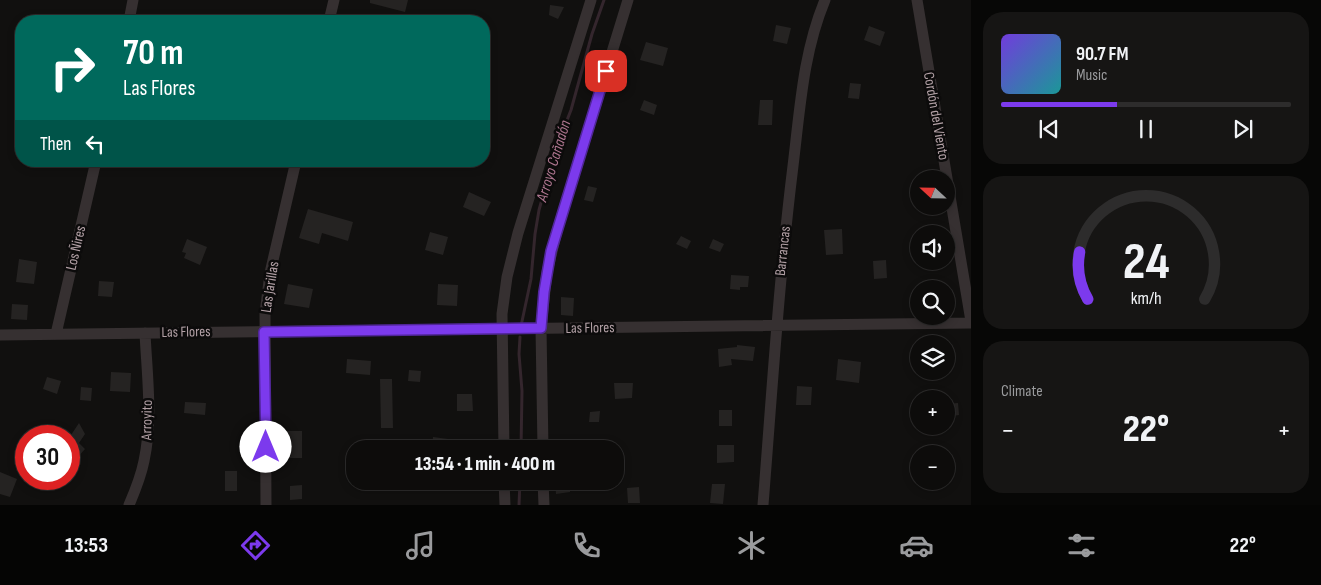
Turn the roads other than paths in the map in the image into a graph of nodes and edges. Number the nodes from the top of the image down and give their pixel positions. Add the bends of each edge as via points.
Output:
1 (134, 0) edge
2 (334, 0) edge
3 (590, 0) edge
4 (628, 0) edge
5 (825, 0) edge
6 (917, 0) edge
7 (130, 15) edge
8 (330, 15) edge
9 (95, 167) edge
10 (295, 167) edge
11 (971, 322) edge
12 (777, 325) junction
13 (541, 328) junction
14 (502, 329) junction
15 (264, 332) junction
16 (145, 333) junction
17 (56, 334) junction
18 (0, 335) edge
19 (504, 440) edge
20 (543, 440) edge
21 (504, 490) edge
22 (544, 490) edge
23 (130, 505) edge
24 (266, 505) edge
25 (504, 505) edge
26 (544, 505) edge
27 (763, 505) edge

1 - 7 street
2 - 8 street
3 - 14 street via 511,256
4 - 13 street via 556,231 547,272
5 - 12 street, Barrancas via 805,65
6 - 11 street, Cordón del Viento
9 - 17 street, Los Ñires
10 - 15 street, Las Jarillas via 270,274
11 - 12 street, Las Flores
12 - 13 street, Las Flores
12 - 27 street, Barrancas
13 - 14 street, Las Flores
13 - 20 street
14 - 15 street, Las Flores
14 - 19 street
15 - 16 street, Las Flores
15 - 24 street, Las Jarillas
16 - 17 street, Las Flores
16 - 23 street, Arroyito via 147,445 142,473
17 - 18 street, Las Flores
21 - 25 street
22 - 26 street

